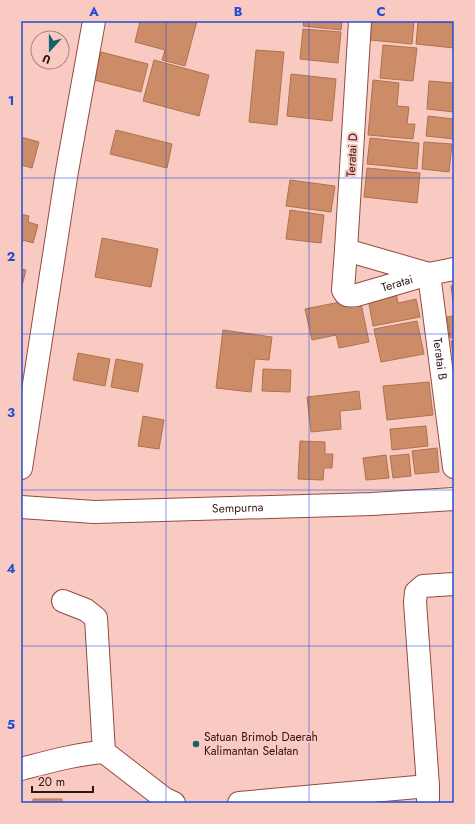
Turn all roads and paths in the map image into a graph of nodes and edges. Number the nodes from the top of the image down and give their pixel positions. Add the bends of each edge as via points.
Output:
1 (94, 21) edge
2 (360, 21) edge
3 (346, 250) junction
4 (454, 269) edge
5 (429, 274) junction
6 (343, 290) joint
7 (454, 467) edge
8 (21, 468) edge
9 (454, 499) edge
10 (21, 507) edge
11 (454, 584) edge
12 (63, 602) dead end
13 (104, 752) junction
14 (21, 769) edge
15 (428, 795) edge
16 (174, 803) edge
17 (240, 803) edge

1 - 8 street via 67,171
2 - 3 street, Teratai D
3 - 5 street
3 - 6 street, Teratai D
4 - 5 street, Teratai
5 - 6 street, Teratai via 356,295 348,296
5 - 7 street, Teratai B
9 - 10 street, Sempurna via 372,504 101,511
11 - 15 street via 423,586 416,592
12 - 13 street via 86,610 96,618
13 - 14 street
13 - 16 street via 165,799
15 - 17 street

